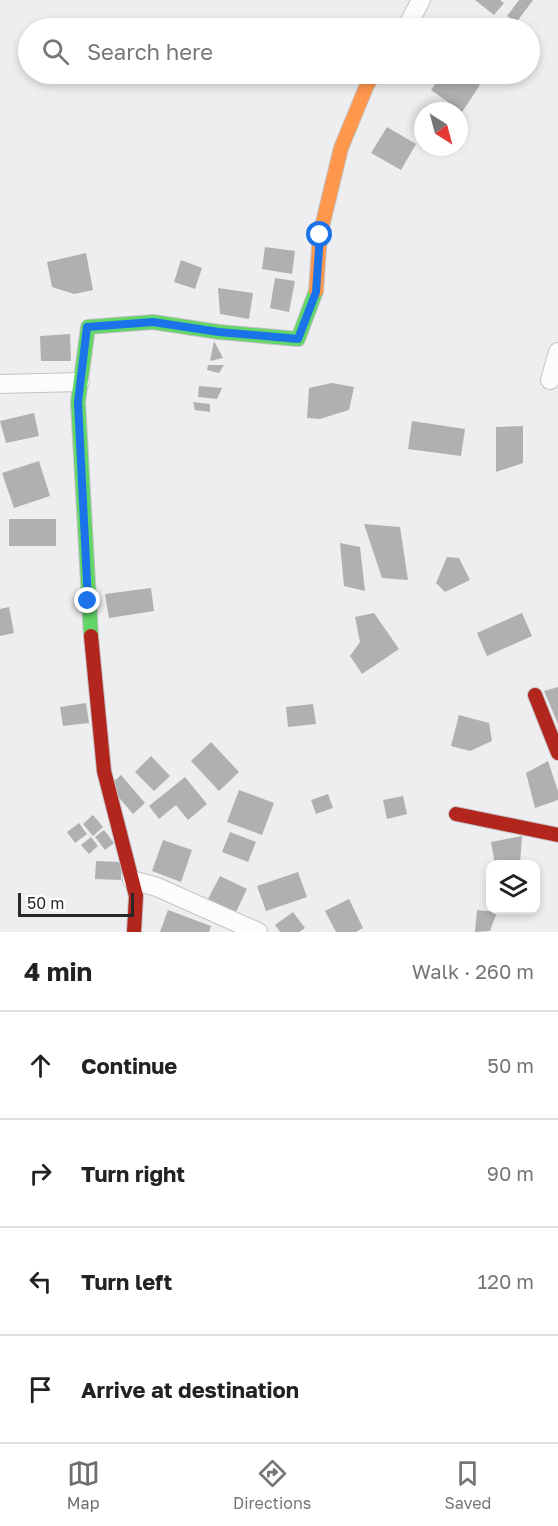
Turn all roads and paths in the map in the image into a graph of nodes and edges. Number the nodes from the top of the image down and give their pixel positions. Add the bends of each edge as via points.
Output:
1 (421, 0) edge
2 (411, 18) edge
3 (367, 84) edge
4 (558, 352) edge
5 (550, 380) dead end
6 (80, 382) junction
7 (0, 384) edge
8 (535, 695) dead end
9 (558, 753) edge
10 (456, 814) dead end
11 (558, 836) edge
12 (132, 880) junction
13 (134, 932) edge
14 (258, 932) edge

1 - 2 street
3 - 6 street via 341,148 320,235 316,292 298,339 153,322 87,327
4 - 5 street
6 - 7 street
6 - 12 street via 88,601 104,771
8 - 9 street
10 - 11 street
12 - 13 street via 136,896
12 - 14 street via 157,887

